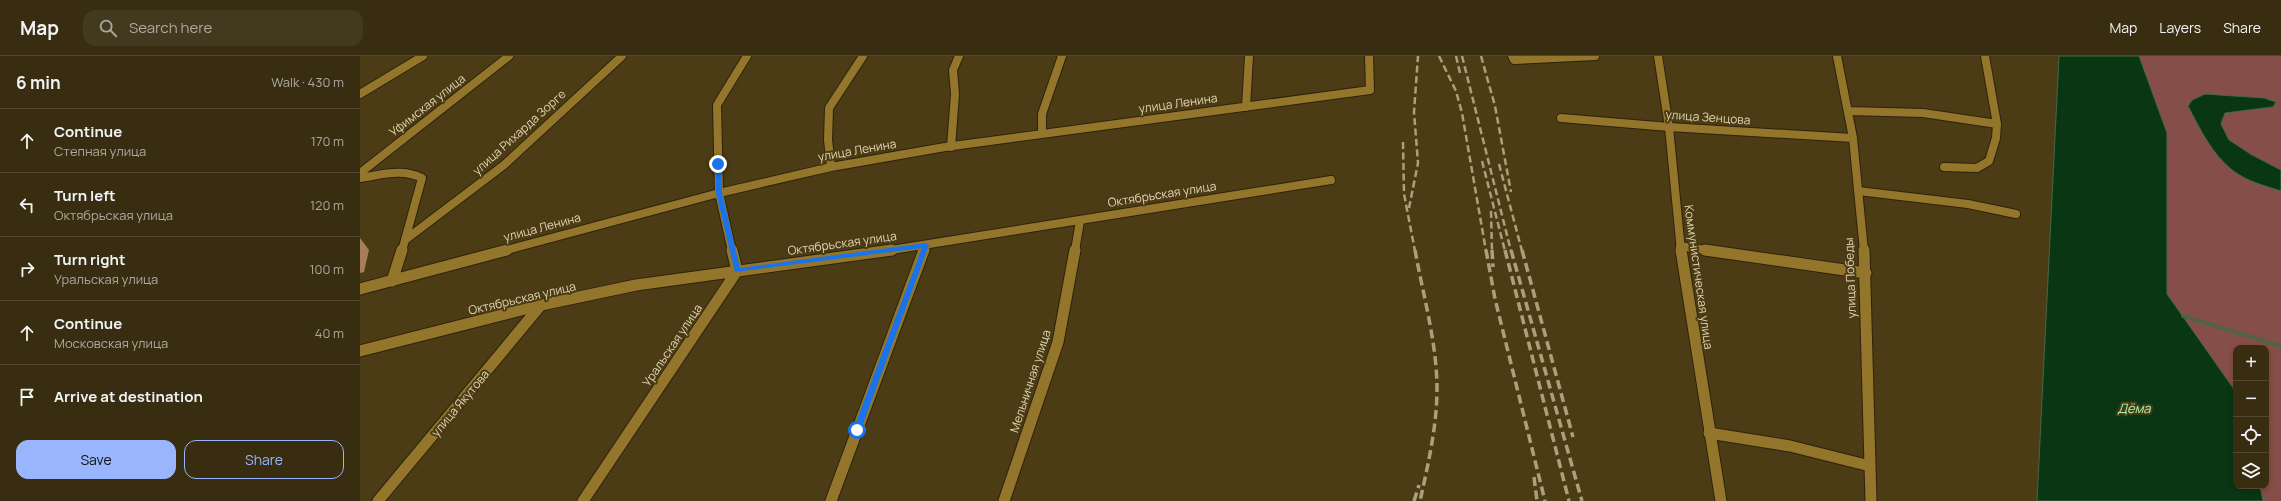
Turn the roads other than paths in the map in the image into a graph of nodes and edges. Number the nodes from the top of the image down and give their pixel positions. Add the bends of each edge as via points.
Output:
1 (423, 56) edge
2 (509, 56) edge
3 (622, 56) edge
4 (747, 56) edge
5 (864, 56) edge
6 (959, 56) edge
7 (1062, 56) edge
8 (1249, 56) edge
9 (1369, 56) edge
10 (1594, 56) edge
11 (1658, 56) edge
12 (1837, 56) edge
13 (1984, 56) edge
14 (1513, 58) edge
15 (360, 94) edge
16 (1246, 107) junction
17 (1849, 111) junction
18 (1561, 118) dead end
19 (1997, 124) junction
20 (1669, 128) junction
21 (1042, 134) junction
22 (1853, 138) junction
23 (951, 147) junction
24 (830, 167) junction
25 (1944, 167) dead end
26 (360, 172) edge
27 (360, 178) edge
28 (1331, 180) dead end
29 (1858, 191) junction
30 (719, 193) junction
31 (2016, 214) dead end
32 (1080, 221) junction
33 (405, 240) junction
34 (926, 245) junction
35 (1680, 246) junction
36 (737, 271) junction
37 (1866, 273) junction
38 (392, 281) junction
39 (360, 289) edge
40 (541, 305) junction
41 (360, 351) edge
42 (1709, 433) junction
43 (1870, 466) junction
44 (378, 501) edge
45 (583, 501) edge
46 (831, 501) edge
47 (1003, 501) edge
48 (1721, 501) edge
49 (1871, 501) edge

1 - 15 street
2 - 26 street, Уфимская улица
3 - 33 street, улица Рихарда Зорге via 504,165
4 - 30 street via 717,105
5 - 24 street via 830,108
6 - 23 street via 953,70 955,94
7 - 21 street via 1042,114
8 - 16 street
9 - 16 street, улица Ленина via 1370,90
10 - 14 street
11 - 20 street, Коммунистическая улица
12 - 17 street, улица Победы
13 - 19 street
16 - 21 street, улица Ленина
17 - 19 street via 1893,110 1942,114
17 - 22 street, улица Победы
18 - 20 street, улица Зенцова via 1652,124
19 - 25 street via 1989,161 1977,168
20 - 22 street, улица Зенцова
20 - 35 street, Коммунистическая улица
21 - 23 street, улица Ленина
22 - 29 street, улица Победы
23 - 24 street, улица Ленина
24 - 30 street, улица Ленина
27 - 33 street via 415,173 422,178
28 - 32 street, Октябрьская улица
29 - 31 street via 1968,204
29 - 37 street, улица Победы
30 - 36 street
30 - 38 street, улица Ленина
32 - 34 street, Октябрьская улица
32 - 47 street, Мельничная улица via 1058,342
33 - 38 street
34 - 36 street, Октябрьская улица
34 - 46 street
35 - 37 street
35 - 42 street, Коммунистическая улица
36 - 40 street, Октябрьская улица via 636,286
36 - 45 street, Уральская улица
37 - 43 street, улица Победы via 1864,303
38 - 39 street, улица Ленина
40 - 41 street, Октябрьская улица
40 - 44 street, улица Якутова
42 - 43 street via 1759,439 1813,450
42 - 48 street, Коммунистическая улица
43 - 49 street, улица Победы

